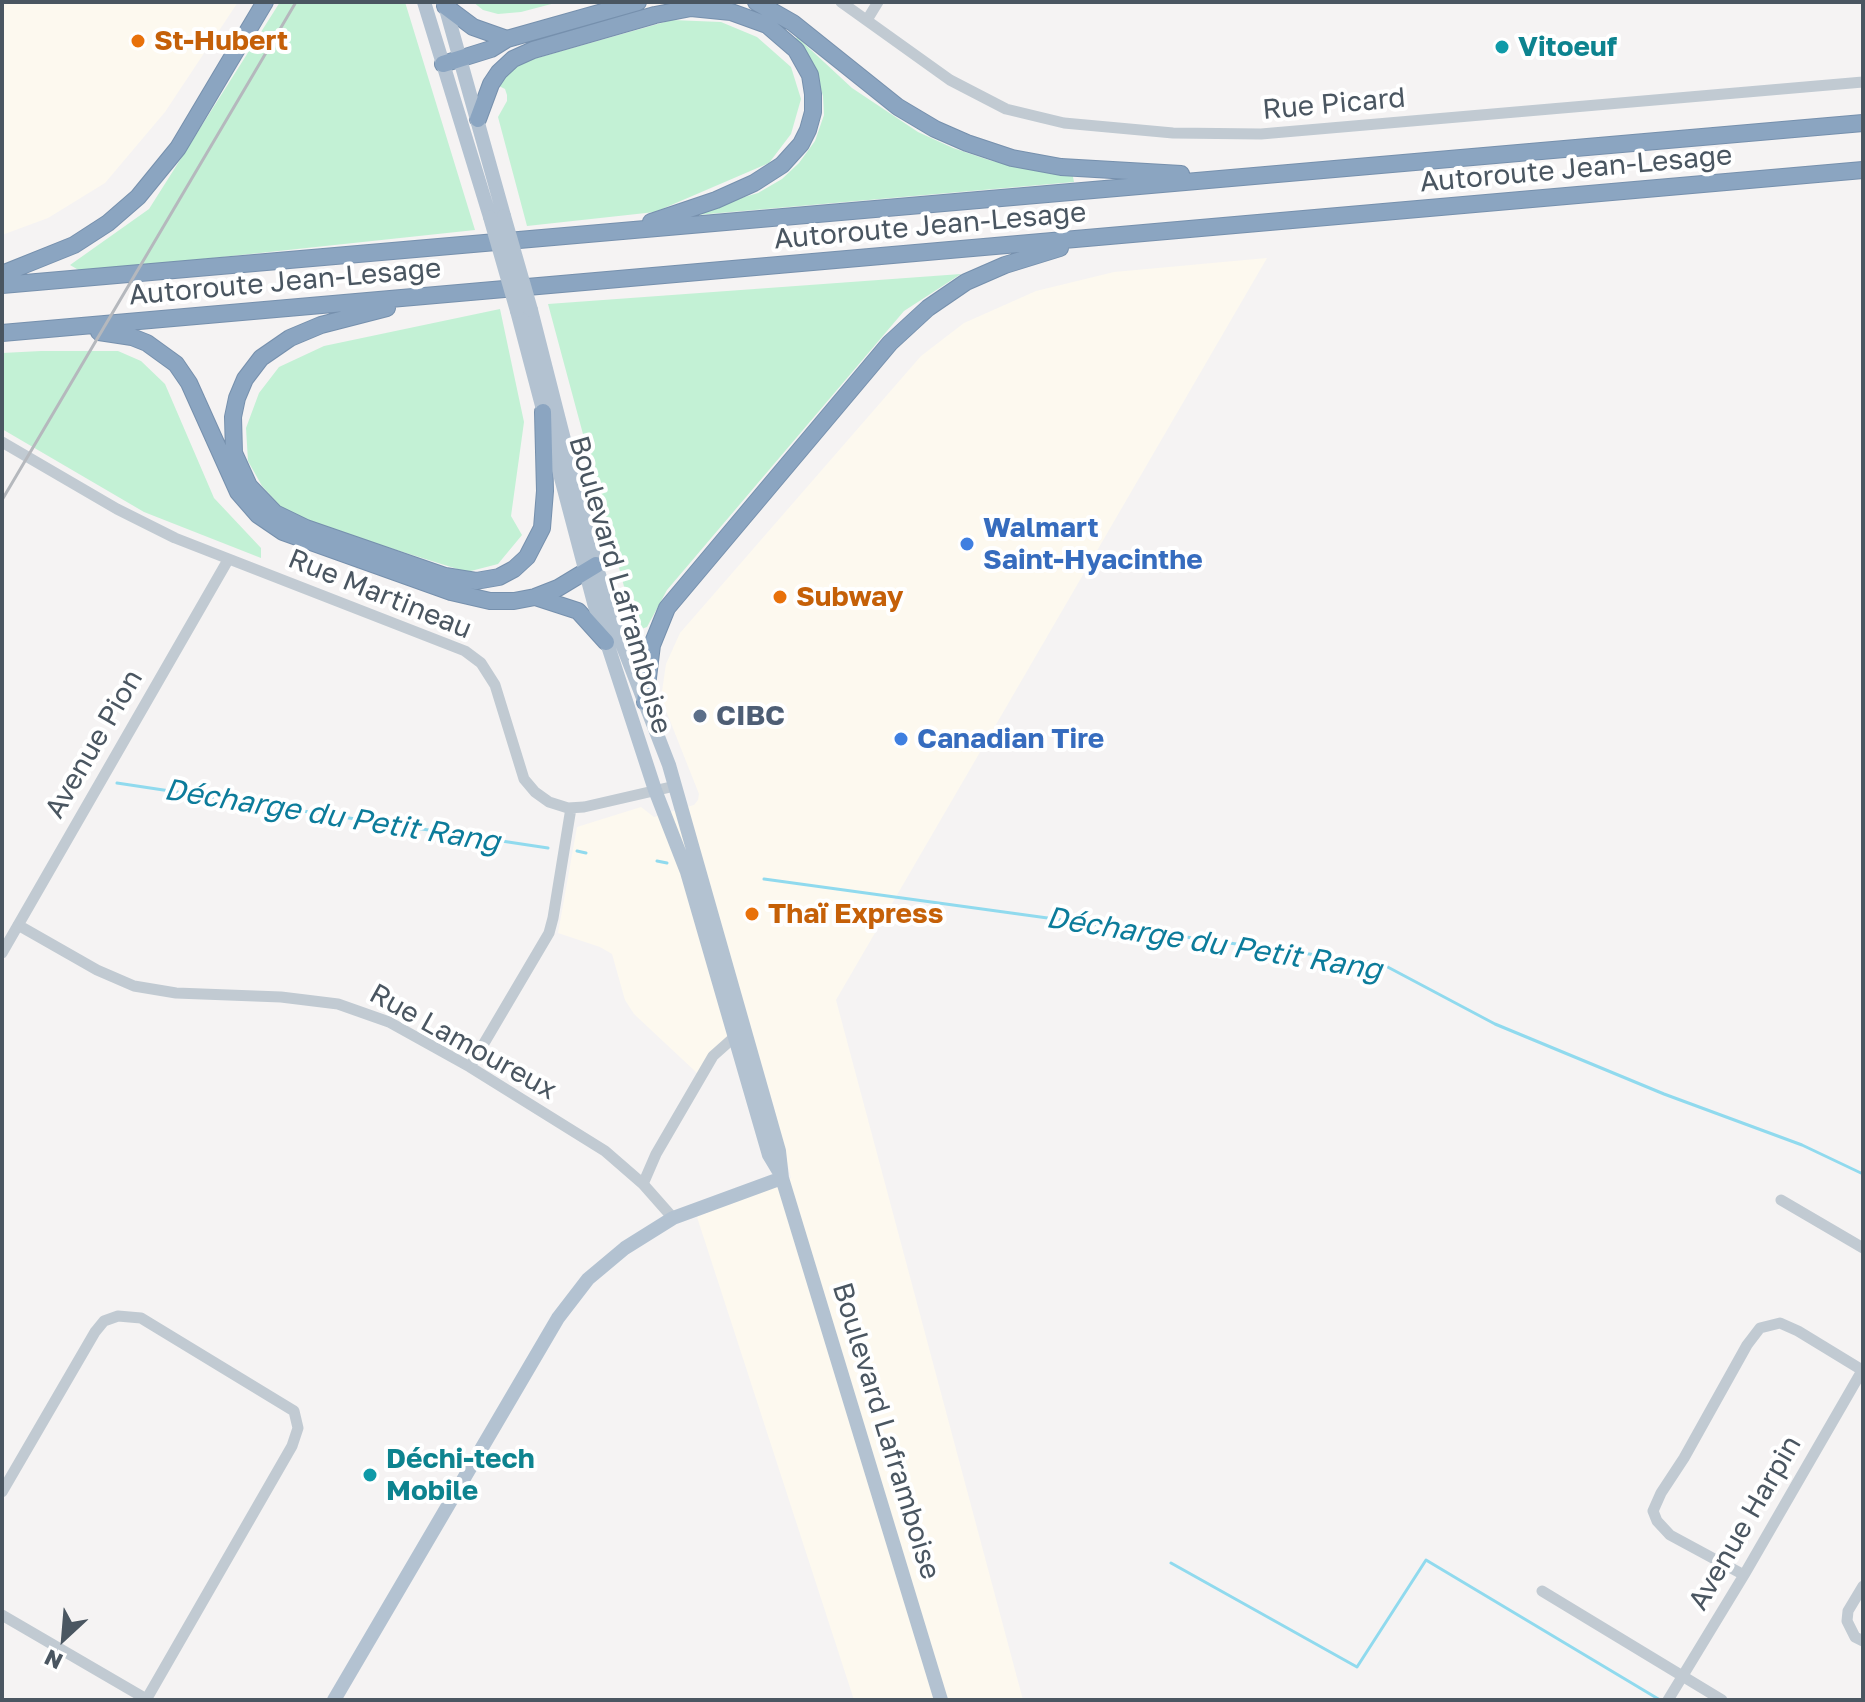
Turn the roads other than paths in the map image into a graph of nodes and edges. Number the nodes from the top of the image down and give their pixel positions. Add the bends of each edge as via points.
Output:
1 (265, 2) edge
2 (424, 2) edge
3 (638, 2) edge
4 (756, 2) edge
5 (841, 2) edge
6 (878, 2) edge
7 (444, 4) edge
8 (867, 20) junction
9 (507, 39) junction
10 (461, 59) junction
11 (443, 64) junction
12 (1863, 82) edge
13 (478, 119) junction
14 (1863, 123) edge
15 (1863, 170) edge
16 (1243, 177) junction
17 (497, 216) junction
18 (631, 230) junction
19 (1098, 237) junction
20 (2, 274) edge
21 (2, 285) edge
22 (439, 295) junction
23 (524, 310) junction
24 (66, 328) junction
25 (2, 333) edge
26 (543, 412) junction
27 (2, 442) edge
28 (228, 560) junction
29 (591, 568) junction
30 (535, 597) junction
31 (606, 642) junction
32 (645, 702) junction
33 (675, 786) junction
34 (655, 790) junction
35 (571, 808) junction
36 (18, 925) junction
37 (2, 953) edge
38 (739, 1032) junction
39 (470, 1067) junction
40 (782, 1178) junction
41 (643, 1184) junction
42 (1781, 1200) dead end
43 (673, 1218) junction
44 (1863, 1248) edge
45 (1863, 1370) edge
46 (2, 1492) edge
47 (1744, 1575) junction
48 (1863, 1586) edge
49 (1542, 1591) dead end
50 (2, 1615) edge
51 (1863, 1641) edge
52 (1682, 1676) junction
53 (147, 1700) edge
54 (334, 1700) edge
55 (941, 1700) edge
56 (1668, 1700) edge
57 (1722, 1700) edge

1 - 20 highway via 178,148 138,197 81,242
2 - 11 main road, Boulevard Laframboise
3 - 9 highway
4 - 16 highway via 793,23 898,107 983,149 1070,169
5 - 8 street, Rue Picard
6 - 8 street
7 - 9 highway via 473,27
7 - 10 main road, Boulevard Laframboise
8 - 12 street, Rue Picard via 950,80 1006,109 1053,122 1187,134 1261,134
9 - 10 highway
10 - 11 highway
10 - 13 main road, Boulevard Laframboise
11 - 17 main road, Boulevard Laframboise
13 - 17 main road, Boulevard Laframboise
13 - 18 highway via 493,80 507,63 621,24 708,8 746,16 780,34 800,56 812,88 810,124 798,149 747,187
14 - 16 highway, Autoroute Jean-Lesage
15 - 19 highway, Autoroute Jean-Lesage
16 - 18 highway, Autoroute Jean-Lesage
17 - 23 main road, Boulevard Laframboise, bridge
18 - 21 highway, Autoroute Jean-Lesage
19 - 22 highway, Autoroute Jean-Lesage
19 - 32 highway via 975,277 897,335 667,608 652,645
22 - 24 highway, Autoroute Jean-Lesage
22 - 26 highway via 306,331 257,363 237,398 232,431 239,467 258,498 295,523 416,567 464,581 493,579 523,562 540,534 545,504
23 - 26 main road, Boulevard Laframboise
23 - 29 main road, Boulevard Laframboise
24 - 25 highway, Autoroute Jean-Lesage
24 - 30 highway via 132,337 167,356 189,383 241,497 278,529 466,596 503,602
26 - 29 main road, Boulevard Laframboise
27 - 28 street, Rue Martineau via 140,521
28 - 35 street, Rue Martineau via 472,656 495,685 528,784 543,799
28 - 36 street, Avenue Pion
29 - 30 highway
29 - 31 main road, Boulevard Laframboise
29 - 32 main road, Boulevard Laframboise
30 - 31 highway via 580,612
31 - 34 main road, Boulevard Laframboise
32 - 33 main road, Boulevard Laframboise
33 - 34 street
33 - 38 main road, Boulevard Laframboise
34 - 35 street
34 - 38 main road, Boulevard Laframboise
35 - 39 street via 549,933
36 - 37 street, Avenue Pion
36 - 39 street, Rue Lamoureux via 134,986 338,1004 389,1022
38 - 40 main road, Boulevard Laframboise via 779,1151
38 - 41 street via 713,1056
39 - 41 street, Rue Lamoureux via 605,1151
40 - 43 main road
40 - 55 main road, Boulevard Laframboise
41 - 43 street, Rue Lamoureux
42 - 44 street
43 - 54 main road via 588,1279 558,1318
45 - 47 street, Avenue Harpin
45 - 47 street via 1780,1323 1760,1328 1661,1493 1653,1511 1670,1535
46 - 53 street via 95,1332 118,1316 141,1318 294,1411 298,1428 292,1446
47 - 52 street, Avenue Harpin
48 - 51 street via 1847,1621
49 - 52 street
50 - 53 street
52 - 56 street, Avenue Harpin
52 - 57 street

